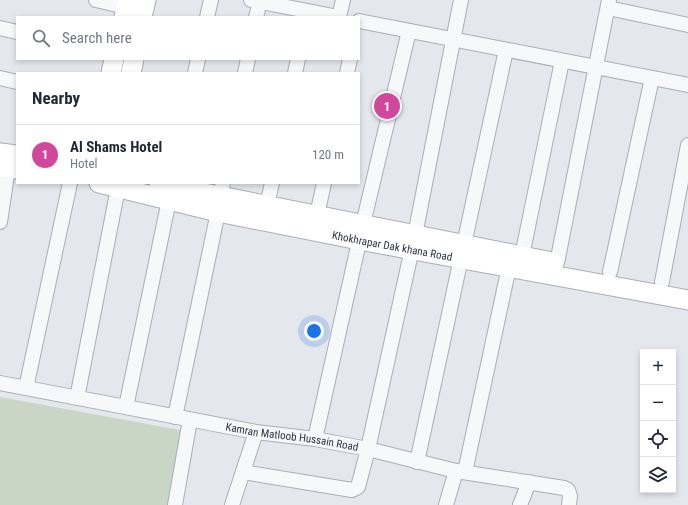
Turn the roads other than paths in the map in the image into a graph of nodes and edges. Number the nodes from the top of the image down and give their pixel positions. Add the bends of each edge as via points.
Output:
1 (96, 0) edge
2 (146, 0) edge
3 (211, 0) edge
4 (343, 0) edge
5 (461, 0) edge
6 (255, 1) edge
7 (608, 4) edge
8 (126, 8) edge
9 (308, 14) edge
10 (142, 16) edge
11 (208, 16) edge
12 (256, 16) edge
13 (328, 16) edge
14 (338, 16) edge
15 (360, 21) edge
16 (688, 25) edge
17 (0, 28) edge
18 (408, 31) junction
19 (16, 32) edge
20 (454, 40) junction
21 (506, 50) junction
22 (114, 60) edge
23 (134, 60) edge
24 (198, 60) edge
25 (248, 60) edge
26 (298, 60) edge
27 (350, 60) edge
28 (562, 61) junction
29 (597, 68) junction
30 (111, 72) edge
31 (131, 72) edge
32 (195, 72) edge
33 (245, 72) edge
34 (295, 72) edge
35 (347, 72) edge
36 (0, 78) edge
37 (652, 78) junction
38 (16, 82) edge
39 (688, 84) edge
40 (688, 146) edge
41 (8, 162) edge
42 (70, 184) edge
43 (103, 184) edge
44 (272, 184) edge
45 (324, 184) edge
46 (118, 188) junction
47 (167, 188) edge
48 (220, 197) edge
49 (267, 205) junction
50 (317, 215) junction
51 (0, 222) edge
52 (361, 232) junction
53 (414, 242) junction
54 (463, 251) junction
55 (515, 261) junction
56 (557, 263) junction
57 (610, 272) junction
58 (662, 282) junction
59 (688, 287) edge
60 (688, 300) edge
61 (0, 383) edge
62 (26, 388) junction
63 (77, 398) junction
64 (126, 407) junction
65 (175, 417) junction
66 (190, 420) junction
67 (256, 432) junction
68 (315, 439) junction
69 (368, 449) junction
70 (417, 462) junction
71 (242, 472) junction
72 (461, 472) junction
73 (529, 482) junction
74 (175, 505) edge
75 (232, 505) edge
76 (446, 505) edge
77 (520, 505) edge
78 (569, 505) edge

1 - 8 street
2 - 10 street
3 - 11 street
4 - 14 street
5 - 20 street
6 - 9 street
6 - 12 street
7 - 16 street
7 - 29 street
9 - 13 street
15 - 18 street
17 - 19 street
18 - 20 street
18 - 52 street
20 - 21 street
20 - 53 street
21 - 28 street
21 - 54 street
22 - 30 street
23 - 31 street
24 - 32 street
25 - 33 street
26 - 34 street
27 - 35 street
28 - 29 street
28 - 55 street
29 - 37 street
29 - 56 street
36 - 38 street
37 - 39 street
37 - 57 street
40 - 58 street
41 - 51 street
42 - 62 street
43 - 46 street, Khokhrapar Dak khana Road
44 - 49 street
45 - 50 street
46 - 47 street, Khokhrapar Dak khana Road
46 - 63 street
47 - 48 street, Khokhrapar Dak khana Road
47 - 64 street
48 - 49 street, Khokhrapar Dak khana Road
48 - 52 street, Khokhrapar Dak khana Road
48 - 65 street
49 - 50 street, Khokhrapar Dak khana Road
50 - 52 street, Khokhrapar Dak khana Road
52 - 53 street, Khokhrapar Dak khana Road
52 - 68 street
53 - 54 street, Khokhrapar Dak khana Road
53 - 69 street
54 - 55 street, Khokhrapar Dak khana Road
54 - 70 street
55 - 56 street, Khokhrapar Dak khana Road
55 - 60 street, Khokhrapar Dak khana Road
55 - 72 street
56 - 57 street, Khokhrapar Dak khana Road
57 - 58 street, Khokhrapar Dak khana Road
58 - 59 street, Khokhrapar Dak khana Road
61 - 62 street, Kamran Matloob Hussain Road
62 - 63 street, Kamran Matloob Hussain Road
63 - 64 street, Kamran Matloob Hussain Road
64 - 65 street, Kamran Matloob Hussain Road
65 - 66 street, Kamran Matloob Hussain Road
66 - 67 street, Kamran Matloob Hussain Road
66 - 74 street
67 - 68 street, Kamran Matloob Hussain Road
67 - 71 street
68 - 69 street, Kamran Matloob Hussain Road
69 - 70 street, Kamran Matloob Hussain Road
69 - 71 street via 358,487 355,489
70 - 72 street, Kamran Matloob Hussain Road
71 - 75 street
72 - 73 street, Kamran Matloob Hussain Road
72 - 76 street
73 - 77 street
73 - 78 street, Kamran Matloob Hussain Road via 568,490

